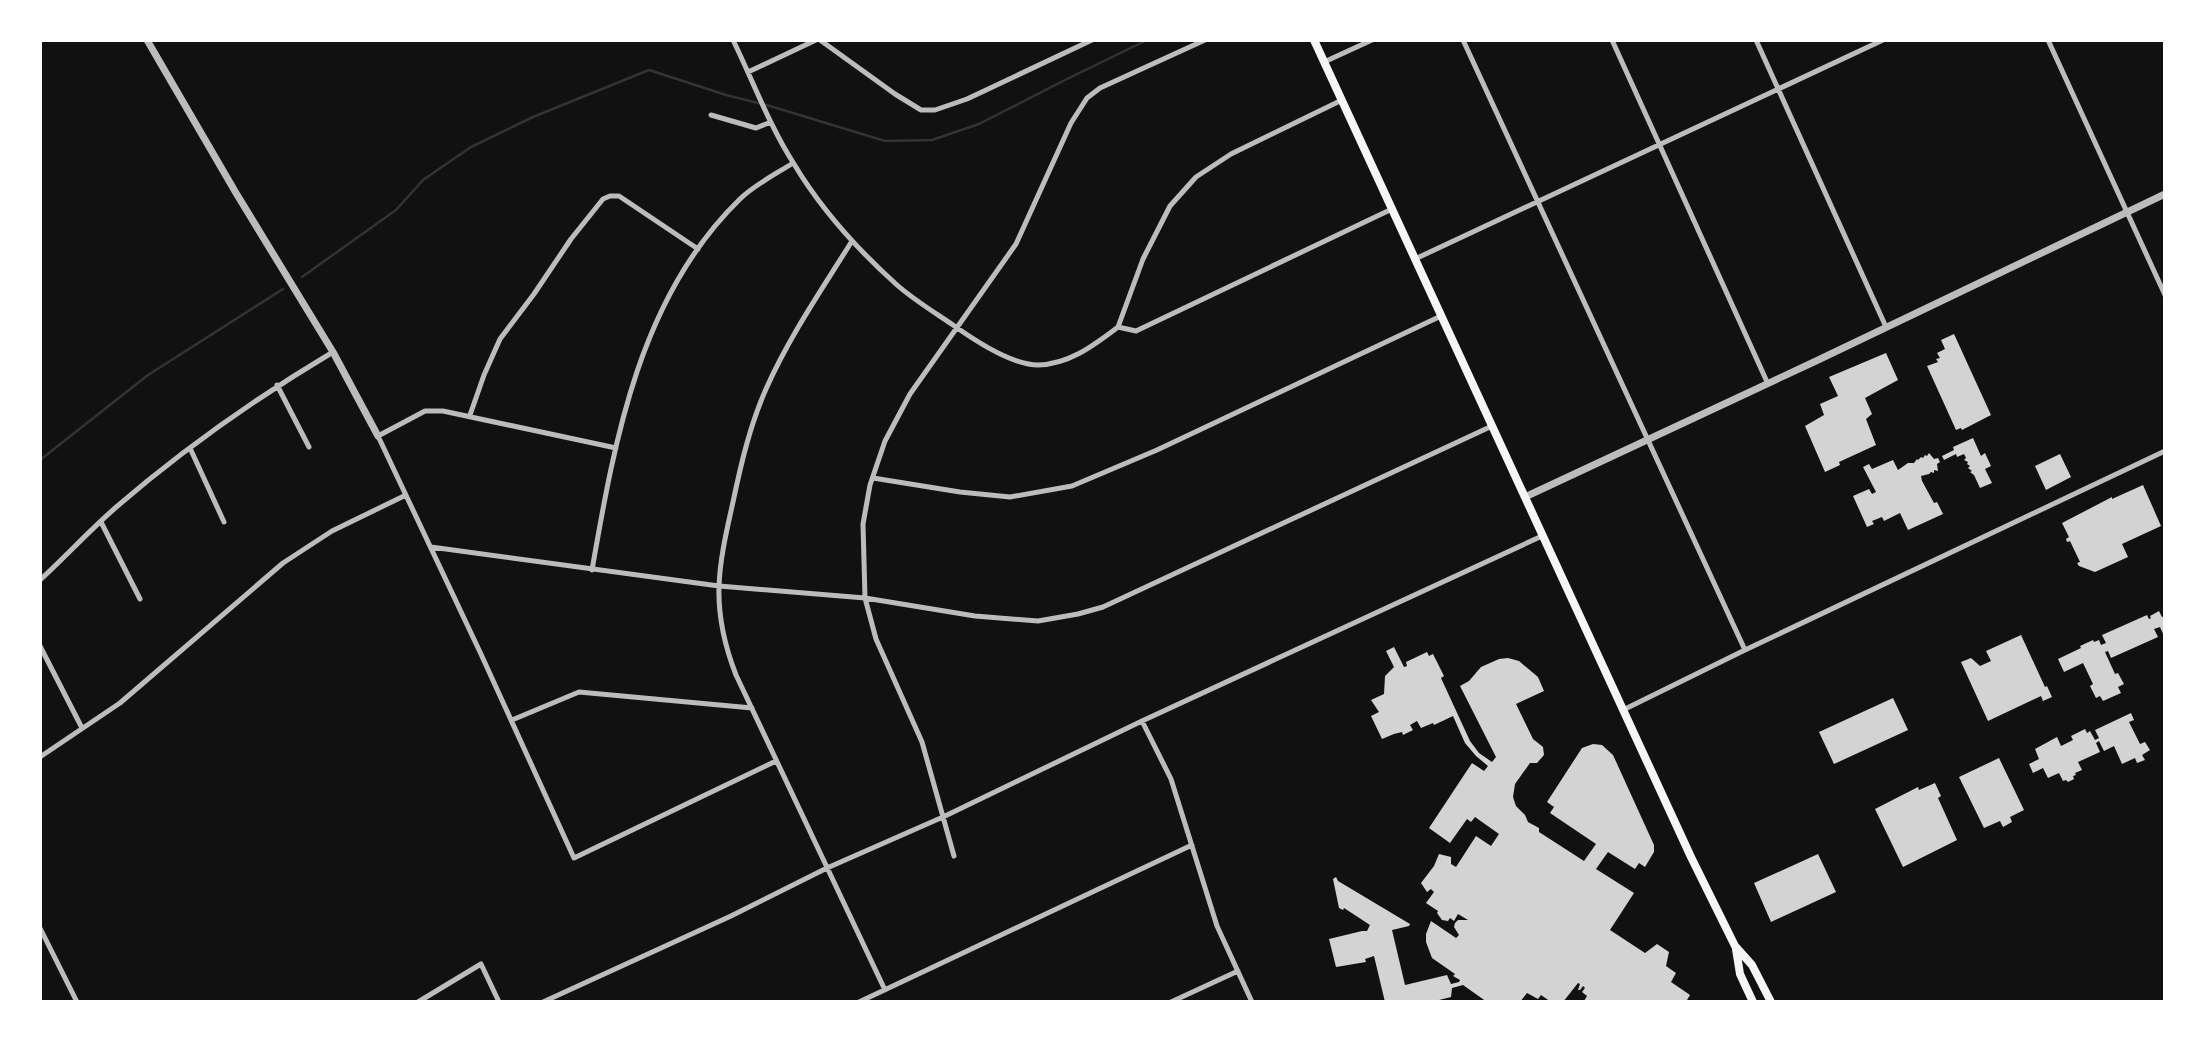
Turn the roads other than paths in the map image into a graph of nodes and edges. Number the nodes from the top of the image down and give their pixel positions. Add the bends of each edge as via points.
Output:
1 (147, 40) edge
2 (733, 40) edge
3 (818, 40) edge
4 (1092, 40) edge
5 (1205, 40) edge
6 (1314, 40) edge
7 (1372, 40) edge
8 (1463, 40) edge
9 (1612, 40) edge
10 (1756, 40) edge
11 (1883, 40) edge
12 (2048, 40) edge
13 (1324, 62) junction
14 (748, 72) junction
15 (1779, 89) junction
16 (1342, 100) junction
17 (711, 115) dead end
18 (771, 122) junction
19 (1659, 145) junction
20 (793, 163) junction
21 (2165, 194) edge
22 (1538, 202) junction
23 (1392, 209) junction
24 (2126, 212) junction
25 (852, 241) junction
26 (698, 249) junction
27 (1415, 259) junction
28 (2165, 295) edge
29 (1441, 316) junction
30 (1118, 327) junction
31 (1886, 327) junction
32 (958, 329) junction
33 (333, 352) junction
34 (1769, 384) junction
35 (277, 385) junction
36 (470, 415) junction
37 (1492, 426) junction
38 (378, 436) junction
39 (1647, 439) junction
40 (309, 447) dead end
41 (190, 448) junction
42 (616, 448) junction
43 (2165, 451) edge
44 (873, 478) junction
45 (406, 495) junction
46 (1525, 497) junction
47 (101, 522) junction
48 (224, 522) dead end
49 (1542, 536) junction
50 (431, 547) junction
51 (592, 570) junction
52 (40, 580) edge
53 (719, 586) junction
54 (140, 598) dead end
55 (865, 598) junction
56 (40, 646) edge
57 (1745, 650) junction
58 (752, 708) junction
59 (1623, 710) junction
60 (512, 720) junction
61 (1142, 721) junction
62 (82, 728) junction
63 (40, 757) edge
64 (776, 761) junction
65 (943, 817) junction
66 (1192, 845) junction
67 (954, 856) dead end
68 (827, 868) junction
69 (40, 928) edge
70 (1735, 946) junction
71 (1238, 971) junction
72 (885, 990) junction
73 (77, 1002) edge
74 (418, 1002) edge
75 (499, 1002) edge
76 (543, 1002) edge
77 (859, 1002) edge
78 (1171, 1002) edge
79 (1252, 1002) edge
80 (1754, 1002) edge
81 (1771, 1002) edge

1 - 33 street
2 - 14 street
3 - 4 street via 921,110 935,110
3 - 14 street
5 - 32 street via 1087,98 1016,244
6 - 13 main road
7 - 13 street
8 - 22 street
9 - 19 street
10 - 15 street
11 - 15 street
12 - 24 street
13 - 16 main road
14 - 18 street
15 - 19 street
15 - 31 street
16 - 23 main road
16 - 30 street via 1231,153 1196,177 1170,206 1143,259
17 - 18 street via 756,128
18 - 20 street
19 - 22 street
19 - 34 street
20 - 25 street
20 - 26 street via 741,197
21 - 24 street
22 - 27 street
22 - 39 street
23 - 27 main road
23 - 30 street via 1136,331
24 - 28 street
24 - 31 street
25 - 32 street via 898,286
25 - 53 street via 766,389 745,448
26 - 36 street via 619,196 603,199 500,339
26 - 42 street via 653,327 633,380
27 - 29 main road
29 - 37 main road
29 - 44 street via 1072,486 1010,497
30 - 32 street via 1070,358 1035,365 997,354
31 - 34 street
32 - 44 street via 910,394 885,441
33 - 35 street
33 - 38 street
34 - 39 street
35 - 40 street
35 - 41 street
36 - 38 street via 425,411
36 - 42 street
37 - 46 main road
37 - 55 street via 1103,607 1078,614 1038,621
38 - 45 street
39 - 46 street
39 - 57 street
41 - 47 street
41 - 48 street
42 - 51 street
43 - 57 street
44 - 55 street via 863,524
45 - 50 street
45 - 62 street via 332,531 283,563 120,703
46 - 49 main road
47 - 52 street
47 - 54 street
49 - 59 main road
49 - 61 street
50 - 51 street
50 - 60 street
51 - 53 street
53 - 55 street
53 - 58 street via 726,650
55 - 65 street via 876,639 922,742
56 - 62 street
57 - 59 street
58 - 60 street via 579,692
58 - 64 street
59 - 70 main road
60 - 64 street via 574,858
61 - 65 street
61 - 66 street via 1171,779
62 - 63 street
64 - 68 street
65 - 67 street
65 - 68 street
66 - 71 street via 1217,926
66 - 72 street
68 - 72 street
68 - 76 street
69 - 73 street
70 - 80 main road via 1740,974
70 - 81 main road via 1752,965
71 - 78 street
71 - 79 street
72 - 77 street
74 - 75 street via 481,964

